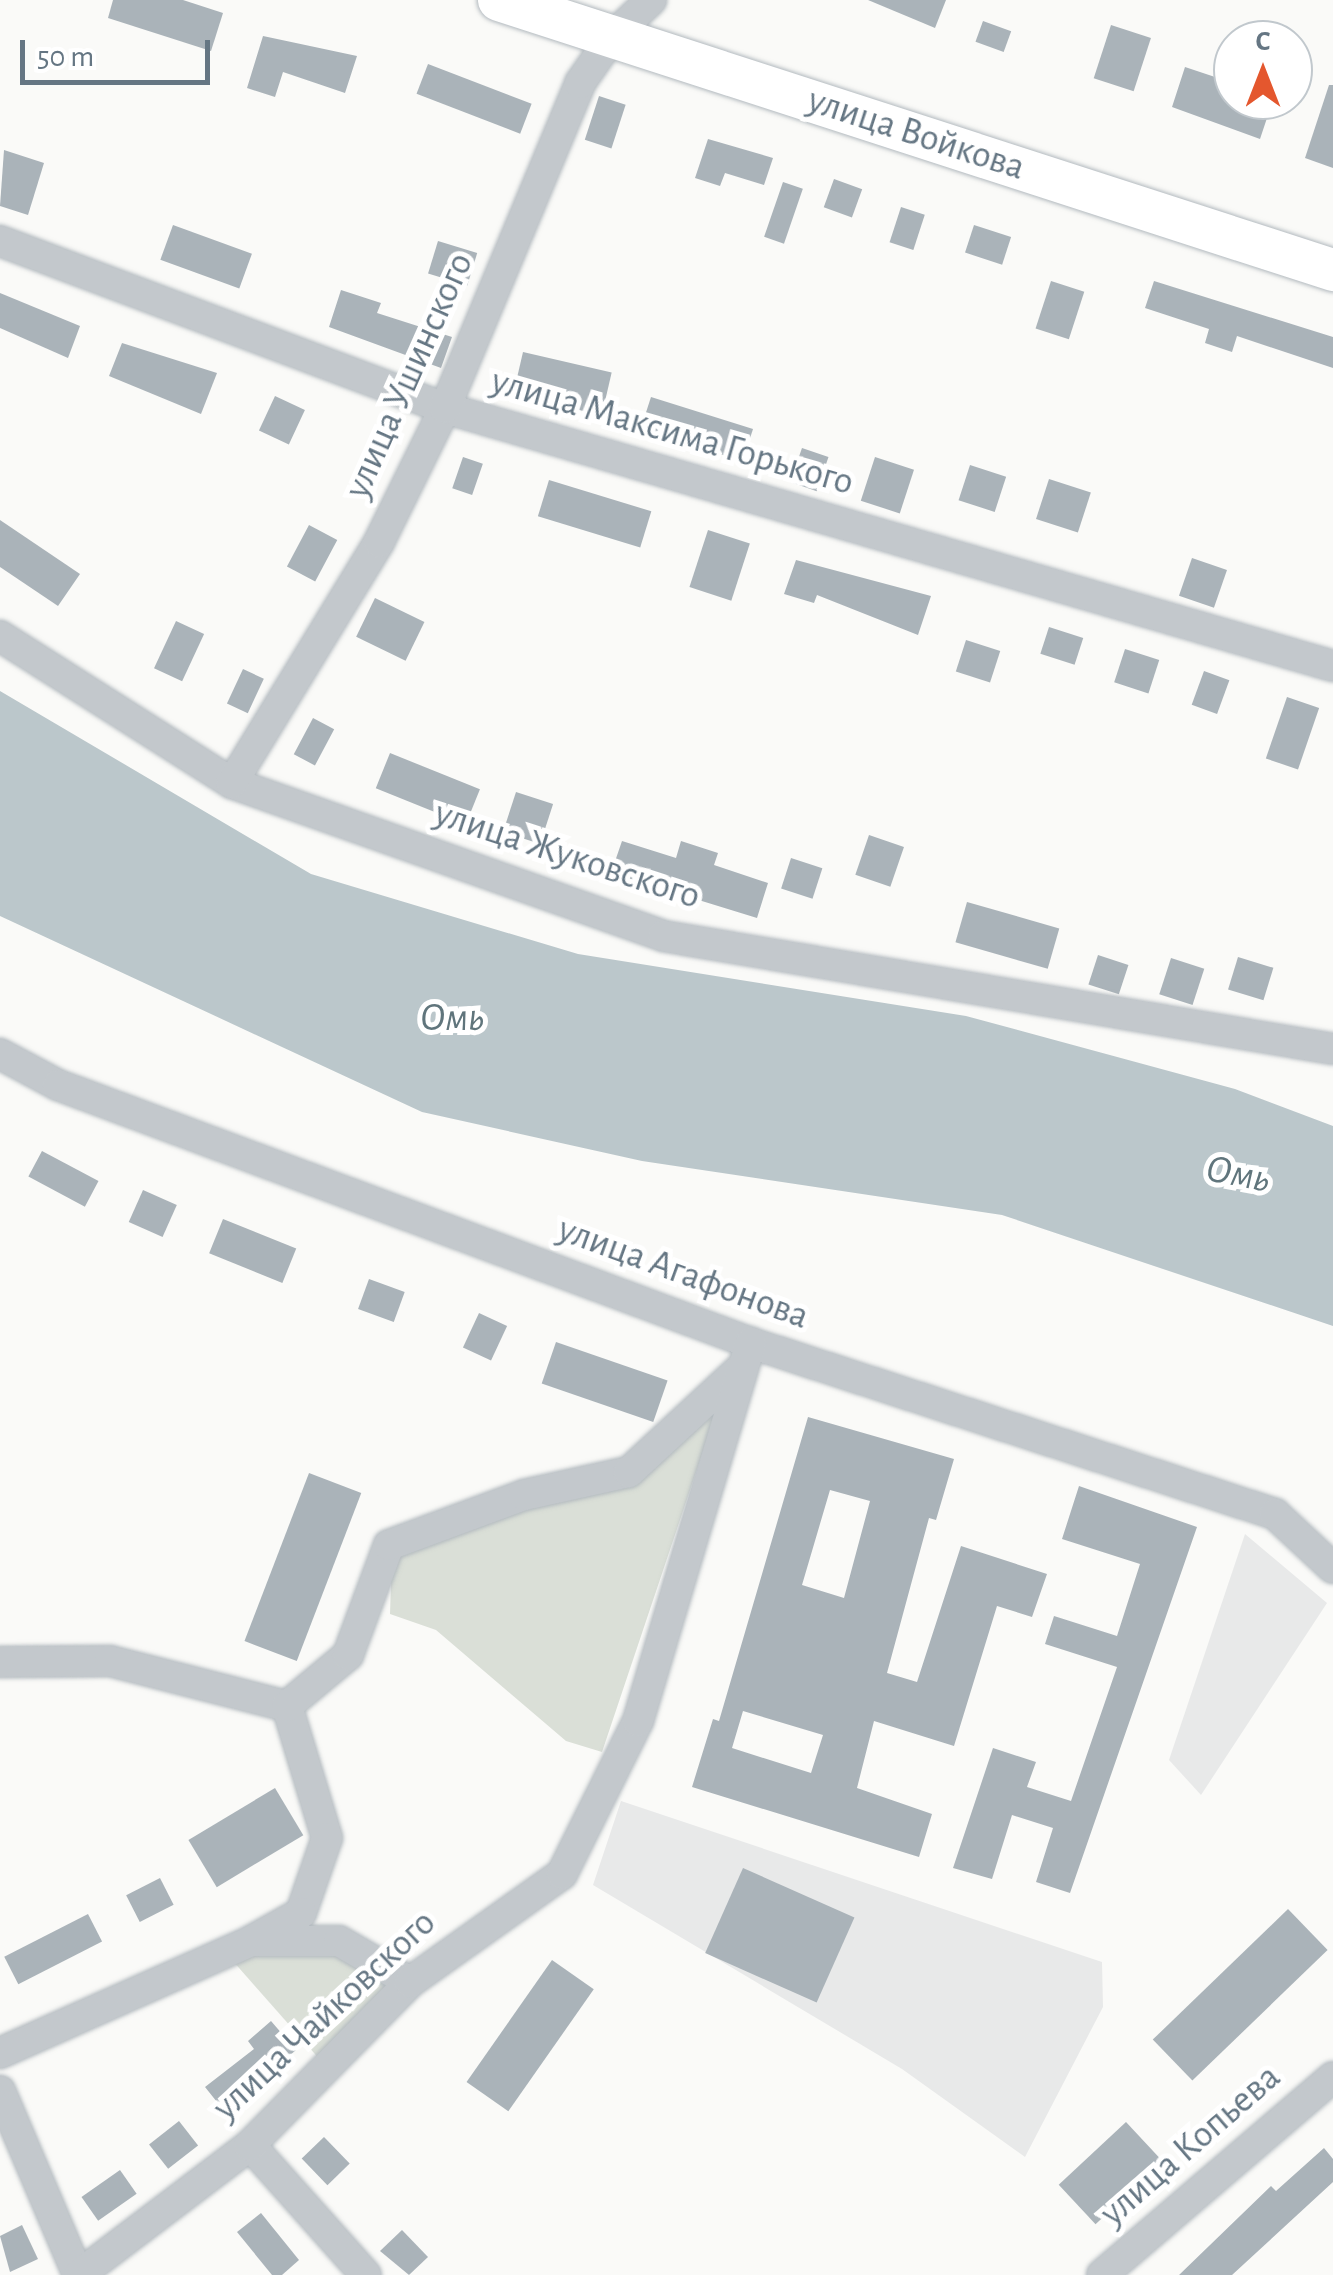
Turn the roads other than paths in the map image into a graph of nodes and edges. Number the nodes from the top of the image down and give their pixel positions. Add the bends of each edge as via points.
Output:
1 (499, 0) edge
2 (651, 0) edge
3 (612, 37) junction
4 (0, 240) edge
5 (1333, 270) edge
6 (445, 408) junction
7 (0, 636) edge
8 (1333, 666) edge
9 (232, 783) junction
10 (1333, 1050) edge
11 (0, 1054) edge
12 (749, 1351) junction
13 (1333, 1568) edge
14 (0, 1662) edge
15 (288, 1706) junction
16 (328, 1838) junction
17 (250, 1941) junction
18 (339, 1941) junction
19 (410, 1982) junction
20 (0, 2053) edge
21 (1333, 2077) edge
22 (0, 2091) edge
23 (250, 2145) junction
24 (79, 2275) edge
25 (366, 2275) edge
26 (1102, 2275) edge

1 - 3 main road, улица Войкова
2 - 3 street, улица Ушинского
3 - 5 main road, улица Войкова
3 - 6 street, улица Ушинского via 580,83
4 - 6 street, улица Максима Горького
6 - 8 street, улица Максима Горького
6 - 9 street, улица Ушинского via 379,542
7 - 9 street, улица Жуковского
9 - 10 street, улица Жуковского via 662,936
11 - 12 street, улица Агафонова via 58,1085
12 - 13 street, улица Агафонова via 1275,1514
12 - 15 street via 644,1464 524,1495 389,1545 348,1654
12 - 19 street, улица Чайковского via 638,1721 562,1874
14 - 15 street via 110,1662
15 - 16 street
16 - 17 street via 302,1912
16 - 18 street via 320,1912
17 - 18 street
17 - 20 street
18 - 19 street
19 - 23 street, улица Чайковского
21 - 26 street, улица Копьева
22 - 24 street
23 - 24 street, улица Чайковского
23 - 25 street

